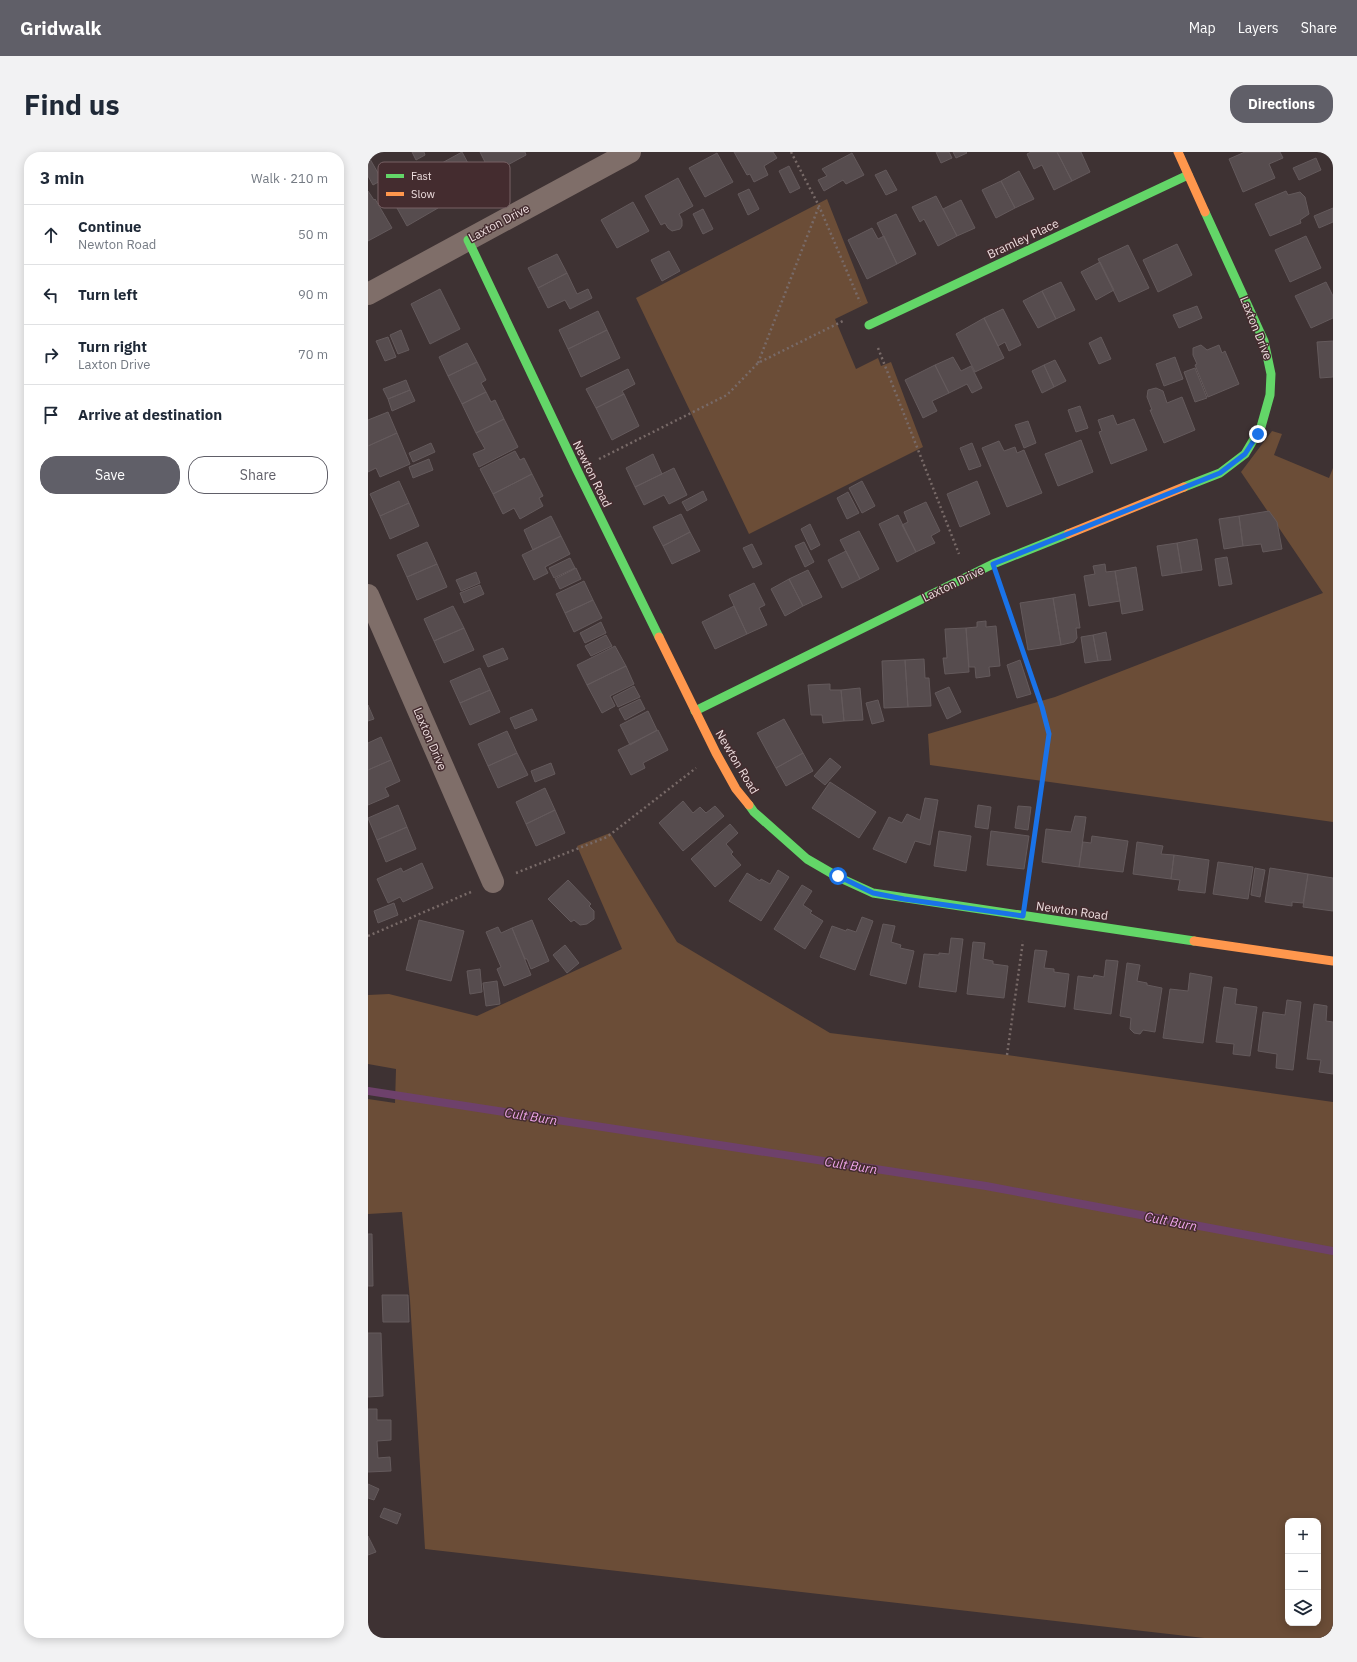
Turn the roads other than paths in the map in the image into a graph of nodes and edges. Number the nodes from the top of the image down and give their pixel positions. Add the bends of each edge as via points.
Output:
1 (630, 152) edge
2 (1178, 152) edge
3 (1188, 175) junction
4 (468, 240) junction
5 (368, 294) edge
6 (869, 325) road end
7 (368, 595) edge
8 (694, 711) junction
9 (492, 882) road end
10 (1333, 961) edge

1 - 4 street, Laxton Drive
2 - 3 street, Laxton Drive
3 - 6 street, Bramley Place
3 - 8 street, Laxton Drive via 1264,340 1271,365 1272,394 1267,414 1245,454 1220,473 993,564
4 - 5 street, Laxton Drive
4 - 8 street, Newton Road
7 - 9 street, Laxton Drive
8 - 10 street, Newton Road via 736,789 754,812 807,859 873,893

